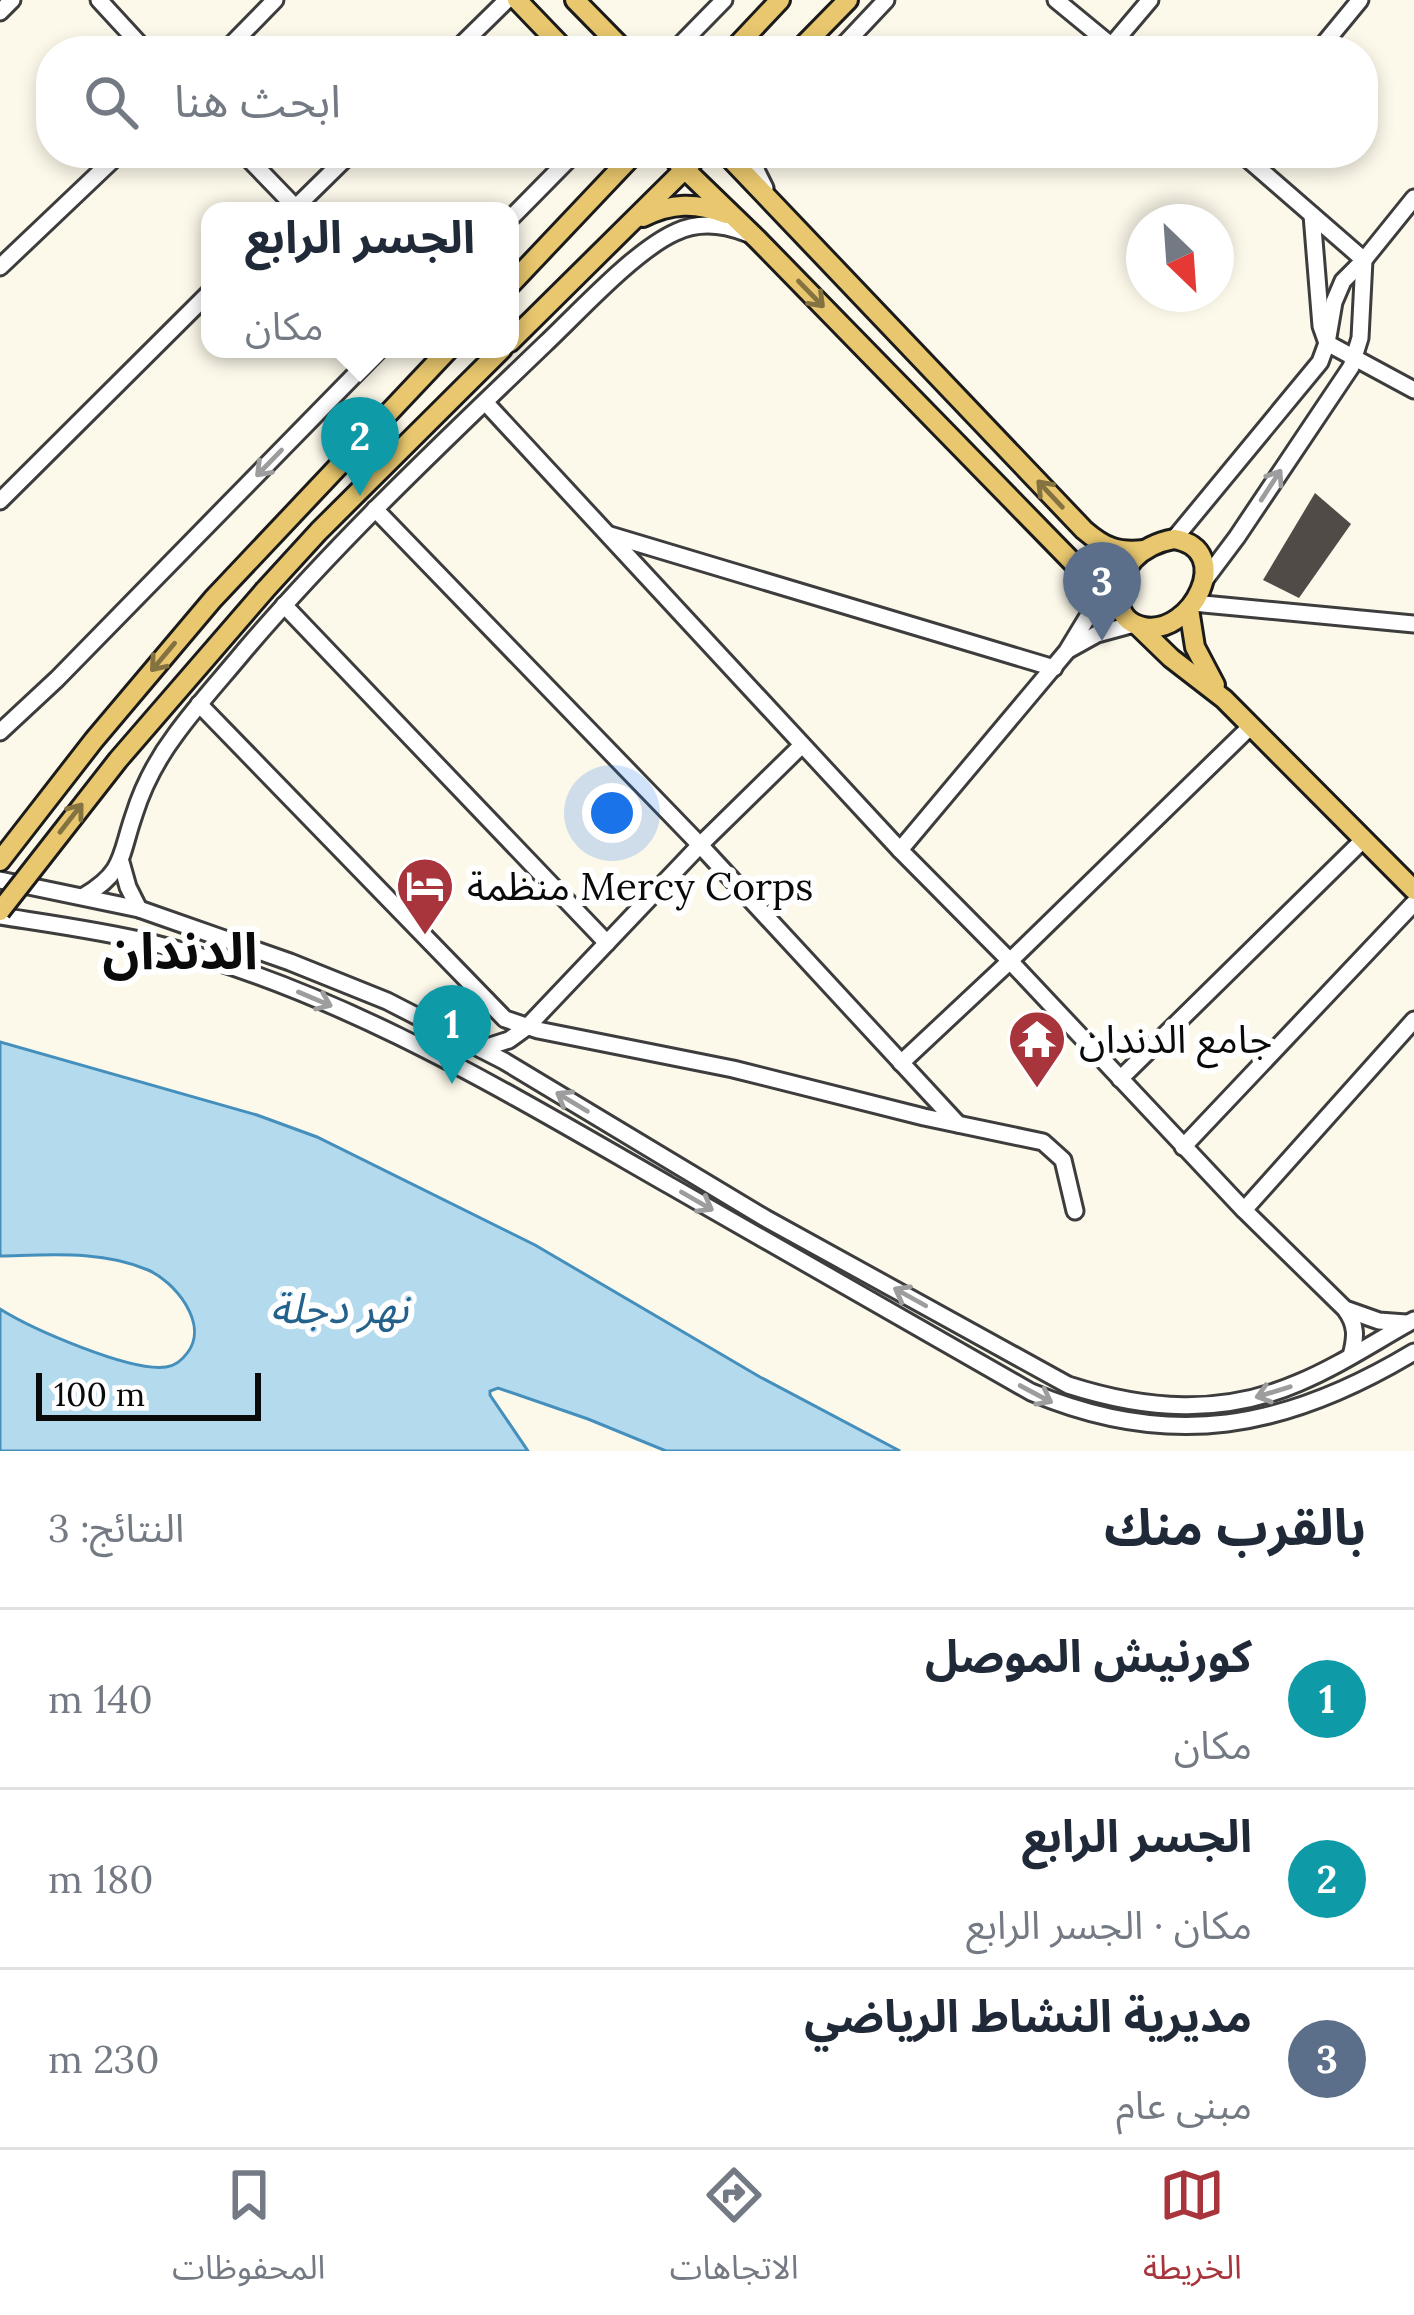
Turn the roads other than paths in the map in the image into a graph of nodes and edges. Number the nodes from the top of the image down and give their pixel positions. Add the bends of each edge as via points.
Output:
1 (12, 0) edge
2 (99, 0) edge
3 (275, 0) edge
4 (506, 0) edge
5 (518, 0) edge
6 (575, 0) edge
7 (724, 0) edge
8 (780, 0) edge
9 (848, 0) edge
10 (886, 0) edge
11 (1056, 0) edge
12 (1150, 0) edge
13 (1360, 0) edge
14 (0, 12) edge
15 (821, 26) junction
16 (132, 36) edge
17 (240, 36) edge
18 (470, 36) edge
19 (552, 36) edge
20 (610, 36) edge
21 (689, 36) edge
22 (745, 36) edge
23 (812, 36) edge
24 (815, 36) edge
25 (852, 36) edge
26 (1100, 36) edge
27 (1123, 36) edge
28 (1330, 36) edge
29 (105, 168) edge
30 (257, 168) edge
31 (336, 168) edge
32 (560, 168) edge
33 (618, 168) edge
34 (621, 168) edge
35 (740, 168) edge
36 (756, 168) edge
37 (1258, 168) edge
38 (685, 169) joint
39 (614, 176) junction
40 (1414, 198) edge
41 (772, 201) junction
42 (288, 202) edge
43 (303, 202) edge
44 (519, 209) edge
45 (1312, 215) junction
46 (740, 224) junction
47 (620, 234) junction
48 (760, 242) junction
49 (1364, 260) junction
50 (0, 267) edge
51 (519, 276) edge
52 (201, 301) edge
53 (519, 333) edge
54 (1327, 343) junction
55 (371, 358) edge
56 (440, 358) edge
57 (493, 358) edge
58 (1355, 358) junction
59 (1414, 390) edge
60 (485, 402) junction
61 (0, 501) edge
62 (375, 509) junction
63 (607, 534) junction
64 (1174, 539) junction
65 (1144, 550) junction
66 (1204, 581) junction
67 (1118, 595) junction
68 (284, 605) junction
69 (1191, 606) junction
70 (1414, 625) edge
71 (1136, 626) junction
72 (1067, 651) junction
73 (1054, 668) junction
74 (1224, 699) junction
75 (199, 704) junction
76 (1250, 727) junction
77 (0, 732) edge
78 (802, 746) junction
79 (1364, 839) junction
80 (700, 844) junction
81 (900, 850) junction
82 (0, 861) edge
83 (121, 862) junction
84 (0, 880) edge
85 (1414, 890) edge
86 (84, 896) junction
87 (1414, 903) edge
88 (140, 909) junction
89 (0, 914) edge
90 (607, 943) junction
91 (1010, 961) junction
92 (1414, 1020) edge
93 (527, 1027) junction
94 (481, 1049) junction
95 (901, 1063) junction
96 (525, 1075) junction
97 (1120, 1079) junction
98 (958, 1124) junction
99 (1183, 1148) junction
100 (1244, 1210) junction
101 (1075, 1211) dead end
102 (1345, 1309) junction
103 (1411, 1321) edge
104 (1351, 1356) junction
105 (1411, 1358) edge
106 (1315, 1376) junction
107 (1326, 1398) junction

1 - 14 street
2 - 16 street
3 - 17 street
4 - 18 street
5 - 19 main road
6 - 20 main road
7 - 21 street
8 - 22 main road
9 - 15 main road
10 - 25 street
11 - 26 street
12 - 27 street
13 - 28 street
15 - 23 main road
15 - 24 main road
29 - 50 street
30 - 42 street
31 - 43 street
32 - 44 street
33 - 39 main road
34 - 39 main road
35 - 41 main road
36 - 41 street
37 - 45 street
38 - 46 main road
38 - 47 main road
39 - 51 main road
40 - 49 street
65 -> 41 main road via 1103,547 1084,530
45 - 49 street
45 - 54 street
46 - 47 main road via 723,212 680,204
46 - 48 main road
47 - 53 main road
48 - 60 street via 709,224 662,239
48 -> 67 main road via 1091,580
49 - 54 street via 1338,292
49 - 58 street
52 - 61 street
54 - 58 street
54 - 64 street via 1320,362
55 -> 77 street
56 -> 82 main road via 240,569
89 -> 57 main road, bridge via 118,760 265,590
58 - 59 street
66 -> 58 street
60 - 62 street
60 - 63 street
62 - 68 street
62 - 80 street
63 - 73 street
63 - 78 street
64 - 65 main road
64 - 66 main road via 1198,551
65 - 67 main road
66 - 69 main road
67 - 71 main road
67 - 72 street via 1087,618
68 - 75 street
68 - 90 street
69 - 70 street
69 - 71 main road via 1166,624
69 - 74 main road via 1195,647
71 - 72 street
71 - 74 main road
72 - 73 street
73 - 81 street
74 - 76 main road
75 - 83 street via 157,764
75 - 93 street via 495,1011
76 - 79 main road
76 - 91 street
78 - 80 street
78 - 81 street
79 - 85 main road
79 - 97 street
80 - 90 street
80 - 95 street
81 - 91 street
83 - 86 street
83 - 88 street
84 - 86 street
86 - 88 street
87 - 99 street
88 - 94 street via 334,979
89 -> 107 street via 153,943 325,1003 445,1060 1031,1392 1092,1418 1198,1431 1271,1419
90 - 93 street
91 - 95 street
91 - 97 street
92 - 100 street
93 - 94 street
93 - 96 street via 518,1057
93 - 98 street
94 - 96 street
95 - 98 street
106 -> 96 street via 1262,1396 1193,1406 1126,1401 1068,1385
97 - 99 street
98 - 101 street via 1054,1150
99 - 100 street
100 - 102 street
102 - 103 street
102 - 104 street via 1356,1335
103 - 104 street
104 - 106 street
105 - 107 street
106 - 107 street

